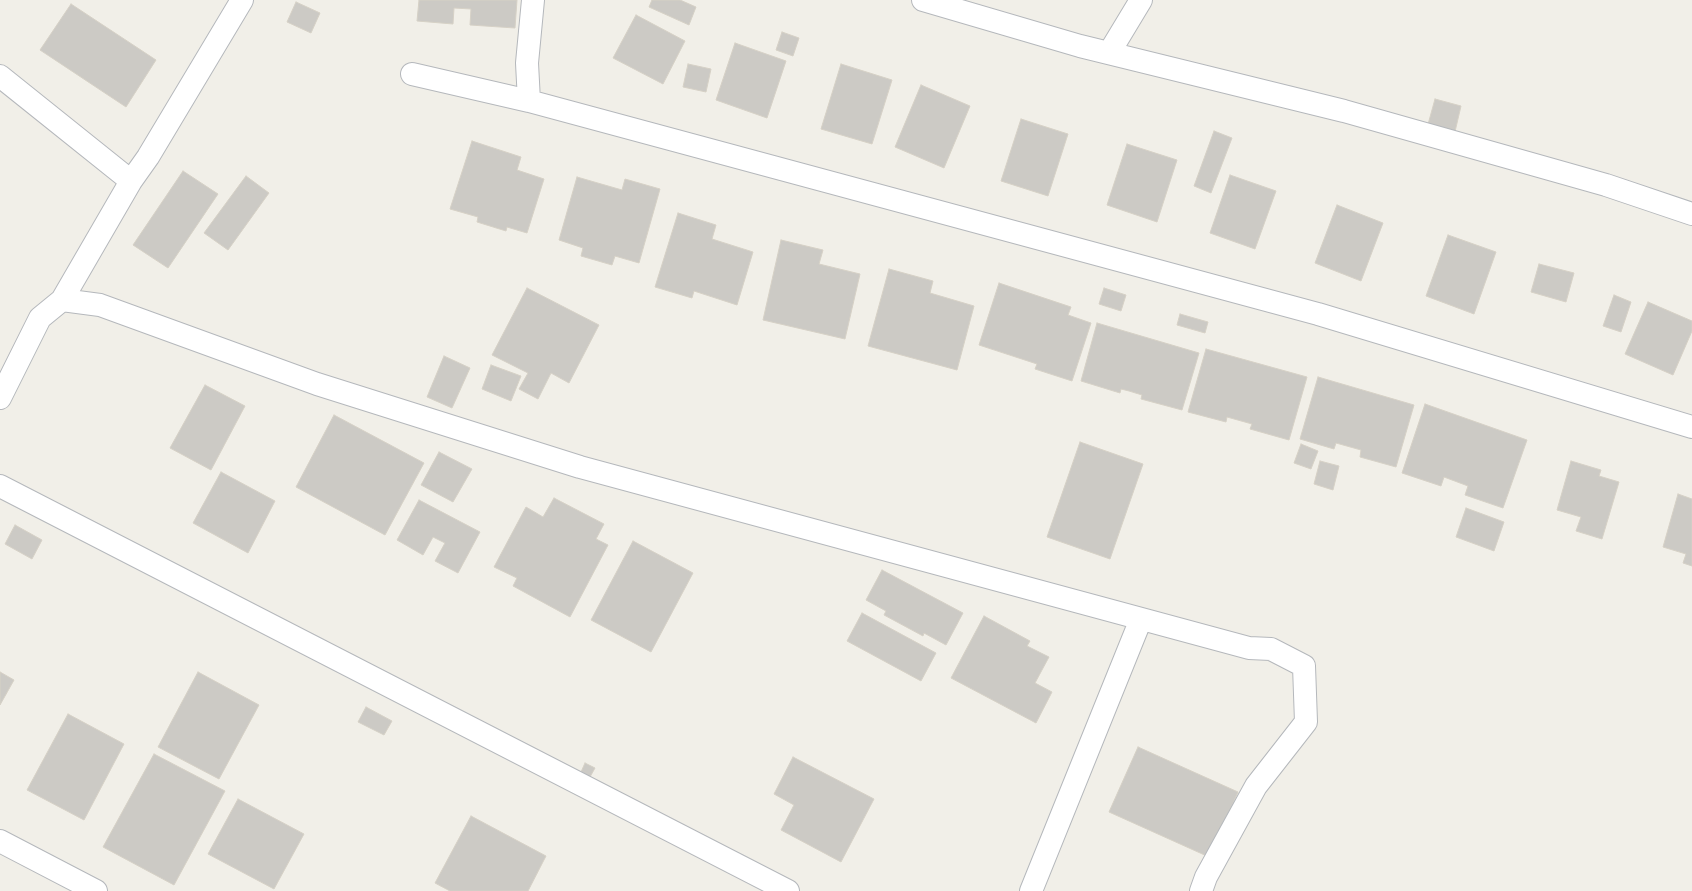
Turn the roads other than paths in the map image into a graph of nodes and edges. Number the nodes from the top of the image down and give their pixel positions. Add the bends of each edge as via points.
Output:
1 (242, 0) edge
2 (533, 0) edge
3 (923, 0) edge
4 (1141, 0) edge
5 (1109, 53) junction
6 (412, 74) dead end
7 (0, 76) edge
8 (529, 101) junction
9 (131, 181) junction
10 (1692, 214) edge
11 (62, 300) junction
12 (0, 398) edge
13 (1692, 427) edge
14 (0, 486) edge
15 (1141, 619) junction
16 (0, 841) edge
17 (96, 891) edge
18 (788, 891) edge
19 (1031, 891) edge
20 (1201, 891) edge

1 - 9 street via 148,158
2 - 8 street via 527,63
3 - 5 street
4 - 5 street
5 - 10 street via 1352,113 1606,184
6 - 8 street
7 - 9 street
8 - 13 street via 1318,314
9 - 11 street
11 - 12 street via 40,318
11 - 15 street via 100,305 317,384 580,467
14 - 18 street
15 - 19 street
15 - 20 street via 1249,648 1271,649 1304,666 1306,722 1256,786 1206,877
16 - 17 street

